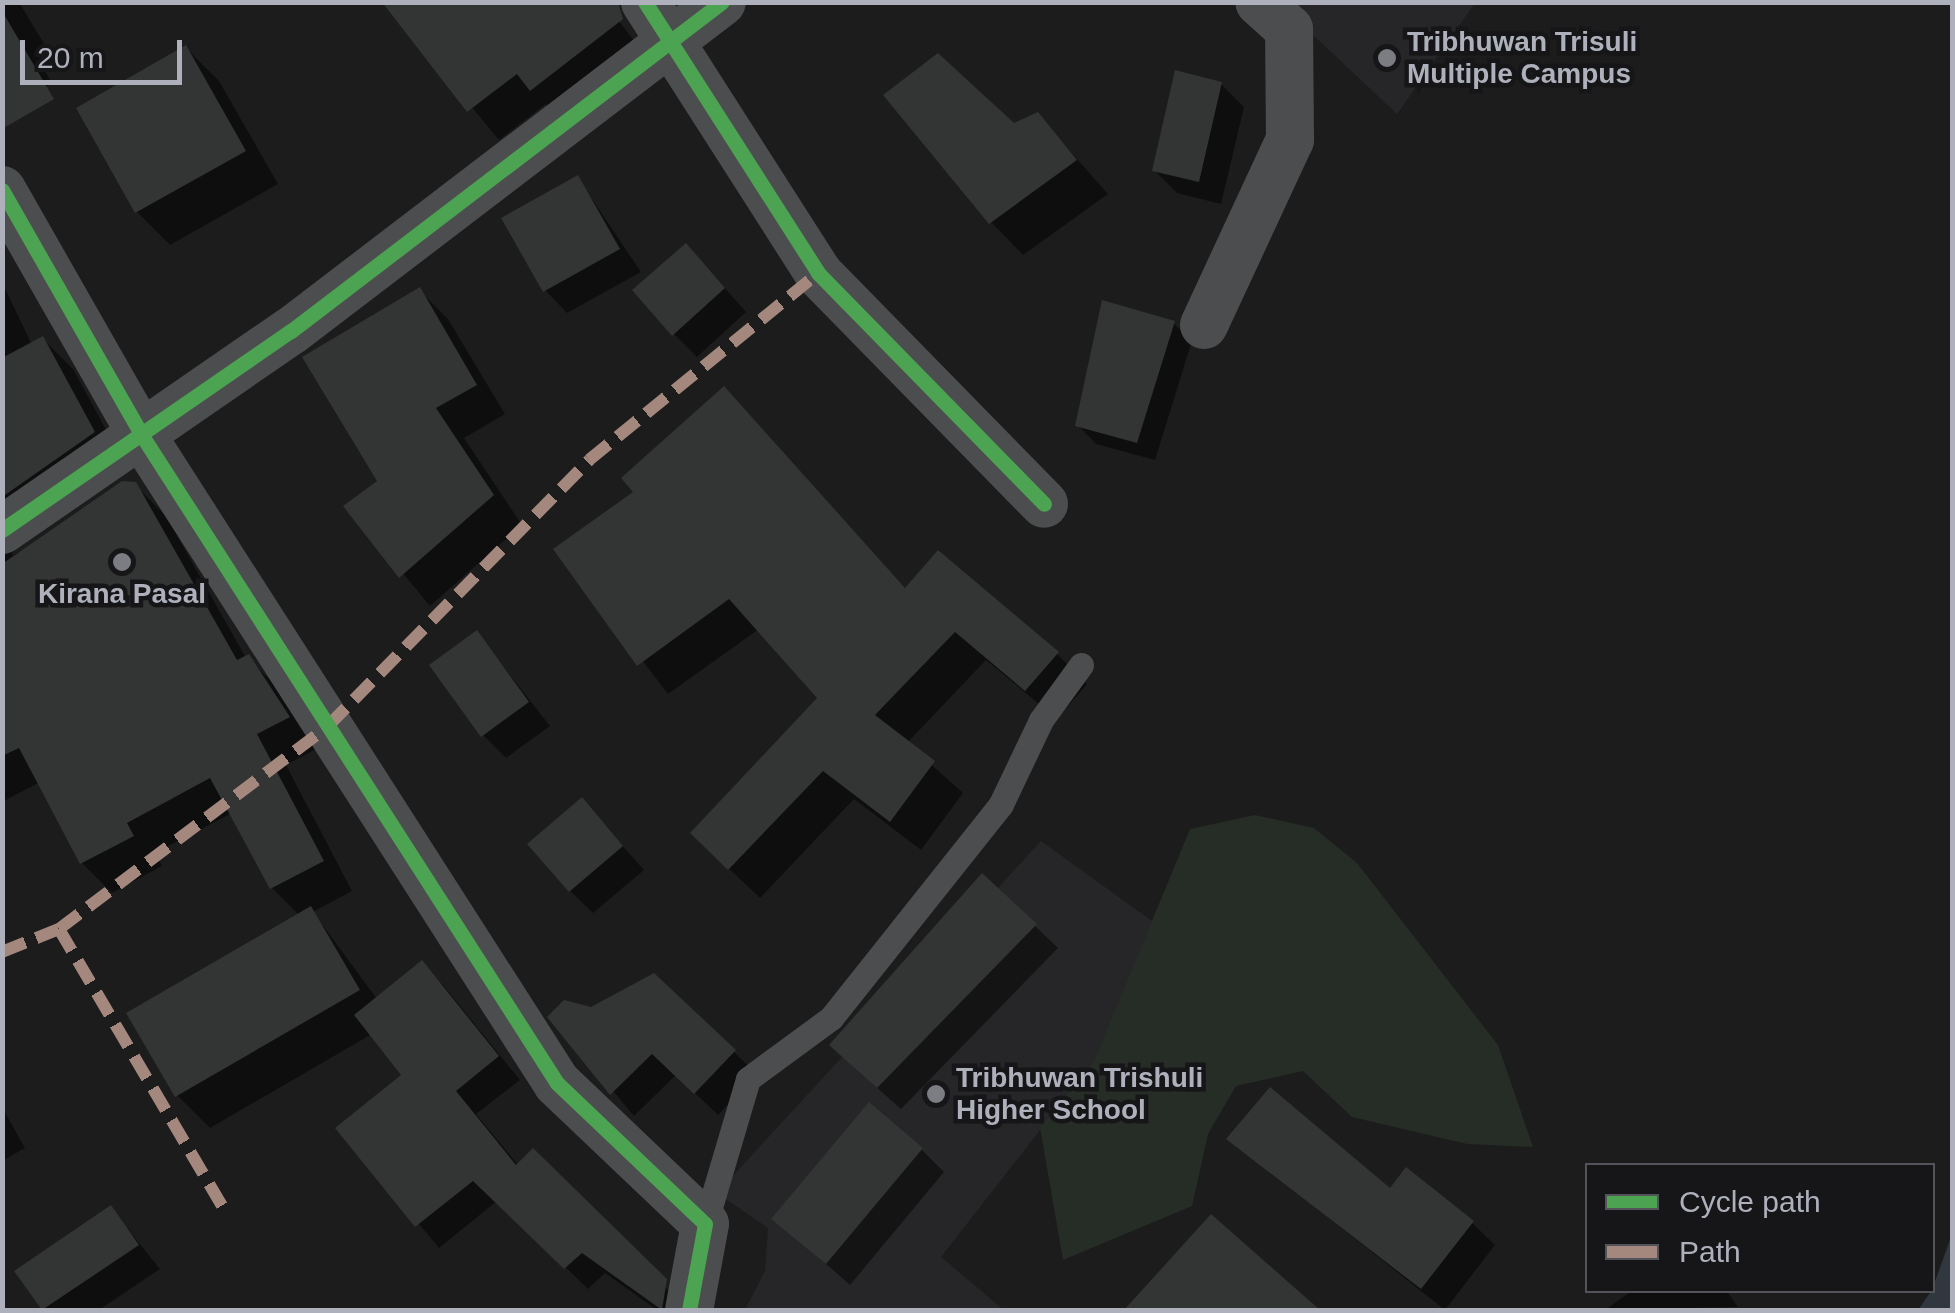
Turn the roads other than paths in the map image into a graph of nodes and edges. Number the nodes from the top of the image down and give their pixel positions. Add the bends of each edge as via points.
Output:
1 (646, 2) edge
2 (722, 2) edge
3 (1259, 2) edge
4 (676, 43) junction
5 (2, 190) edge
6 (1204, 324) dead end
7 (141, 434) junction
8 (1044, 504) dead end
9 (2, 530) edge
10 (1082, 665) dead end
11 (704, 1224) junction
12 (689, 1310) edge

1 - 4 street
2 - 4 street
3 - 6 street via 1290,30 1290,140
4 - 7 street
4 - 8 street via 818,272
5 - 7 street
7 - 9 street
7 - 11 street via 557,1083
10 - 11 lane via 1041,720 1001,804 831,1018 748,1079
11 - 12 street

